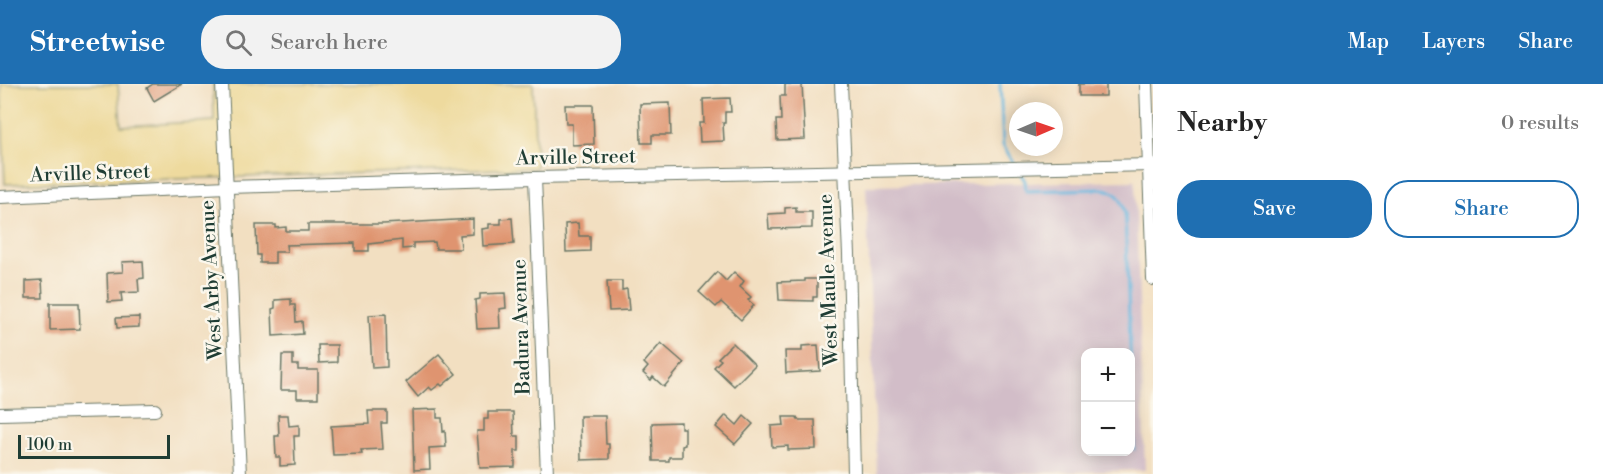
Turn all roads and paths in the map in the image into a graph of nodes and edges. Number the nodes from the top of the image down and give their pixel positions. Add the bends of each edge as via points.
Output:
1 (222, 84) edge
2 (841, 84) edge
3 (1146, 84) edge
4 (1152, 165) edge
5 (845, 171) junction
6 (535, 178) junction
7 (227, 187) junction
8 (0, 197) edge
9 (1153, 279) edge
10 (155, 410) dead end
11 (0, 414) edge
12 (240, 474) edge
13 (547, 474) edge
14 (854, 474) edge

1 - 7 street, West Arby Avenue
2 - 5 street, West Maule Avenue
3 - 4 street
4 - 5 street, Arville Street
4 - 9 street
5 - 6 street, Arville Street
5 - 14 street, West Maule Avenue
6 - 7 street, Arville Street
6 - 13 street, Badura Avenue
7 - 8 street, Arville Street
7 - 12 street, West Arby Avenue
10 - 11 street

